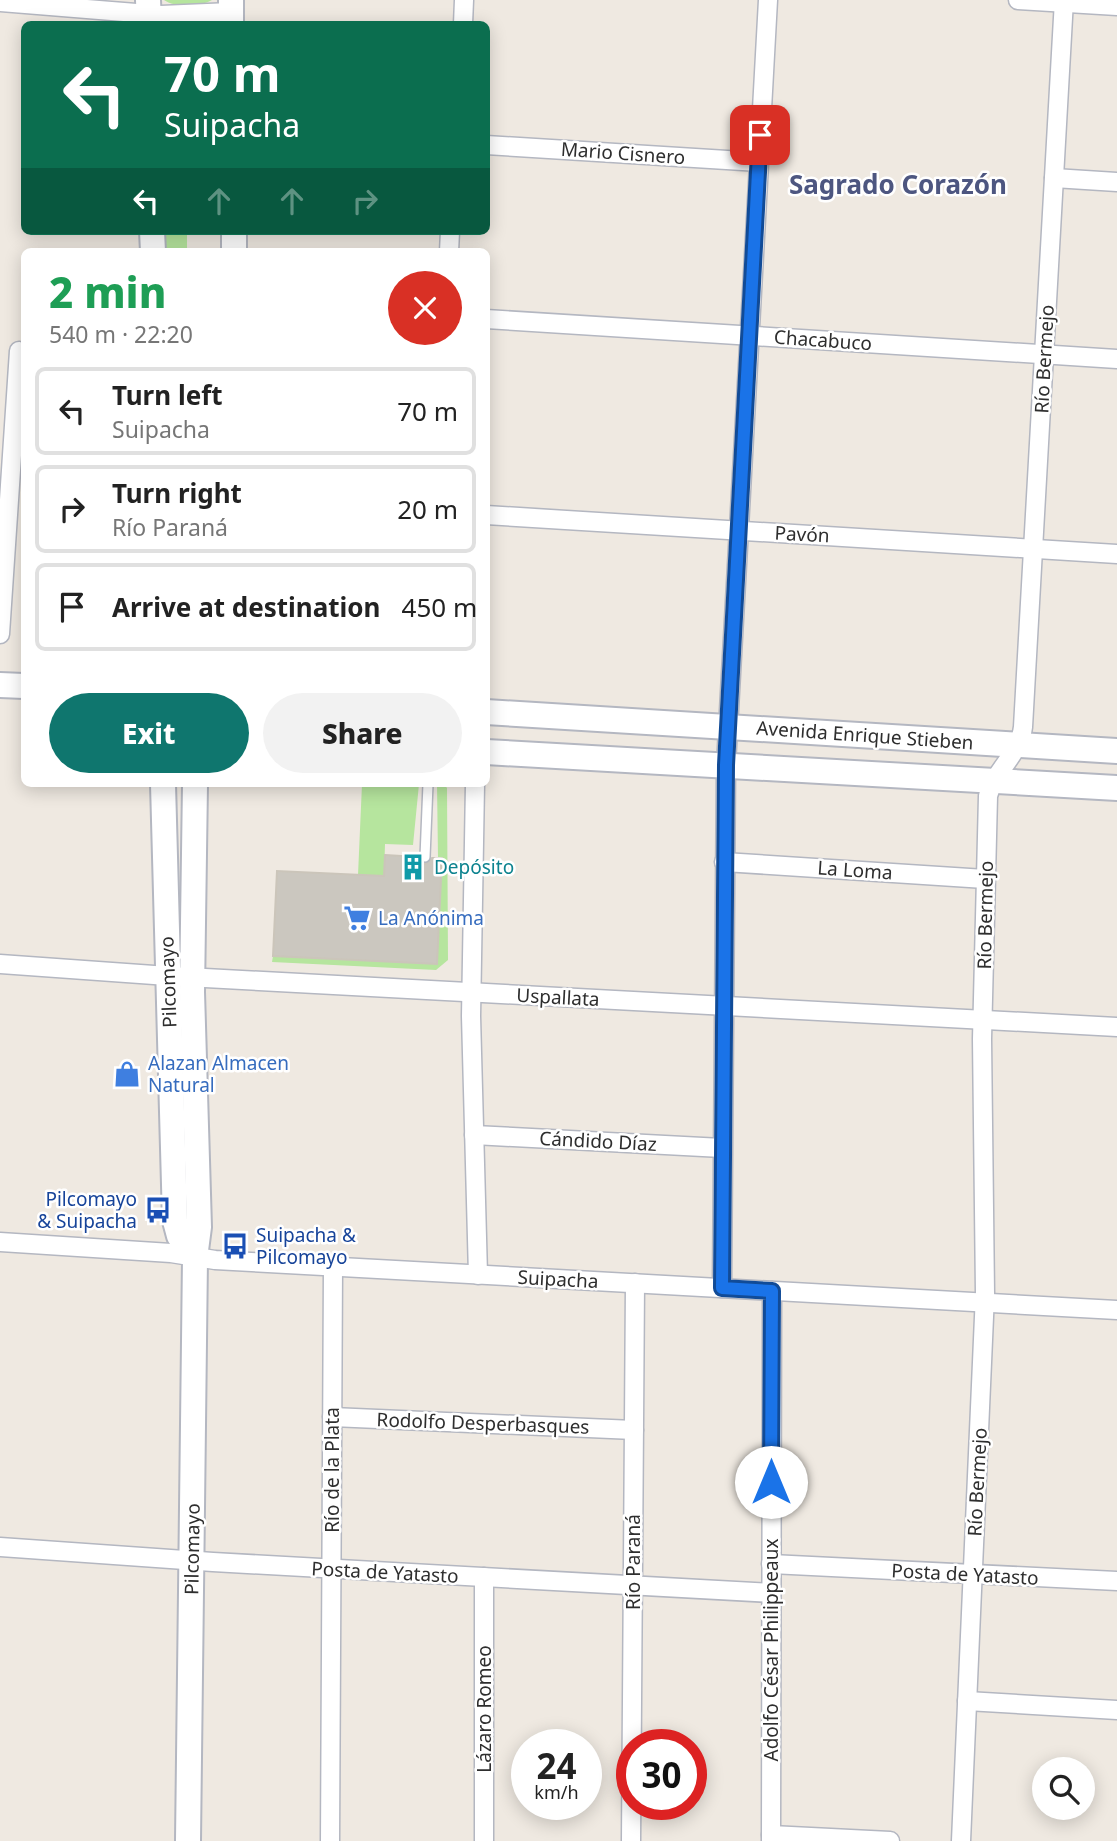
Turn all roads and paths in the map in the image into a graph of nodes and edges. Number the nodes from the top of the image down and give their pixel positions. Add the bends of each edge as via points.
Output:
1 (464, 0) edge
2 (768, 0) edge
3 (1018, 0) edge
4 (1064, 1) edge
5 (0, 2) edge
6 (1117, 6) edge
7 (231, 12) edge
8 (149, 13) edge
9 (463, 21) edge
10 (490, 145) edge
11 (759, 162) junction
12 (1054, 178) junction
13 (1117, 182) edge
14 (490, 319) edge
15 (749, 335) junction
16 (0, 349) edge
17 (21, 351) edge
18 (1044, 354) junction
19 (1117, 359) edge
20 (21, 364) edge
21 (490, 515) edge
22 (738, 530) junction
23 (1033, 548) junction
24 (1117, 554) edge
25 (0, 634) edge
26 (0, 685) edge
27 (21, 686) edge
28 (490, 712) edge
29 (728, 727) junction
30 (1018, 745) junction
31 (1117, 751) edge
32 (490, 752) edge
33 (726, 765) junction
34 (995, 781) junction
35 (163, 787) edge
36 (195, 787) edge
37 (428, 787) edge
38 (475, 787) edge
39 (1117, 788) edge
40 (425, 857) dead end
41 (724, 862) junction
42 (985, 879) junction
43 (0, 964) edge
44 (180, 977) junction
45 (471, 992) junction
46 (723, 1006) junction
47 (982, 1020) junction
48 (1117, 1027) edge
49 (474, 1135) junction
50 (722, 1148) junction
51 (0, 1242) edge
52 (195, 1258) junction
53 (333, 1267) junction
54 (478, 1275) junction
55 (635, 1283) junction
56 (722, 1288) junction
57 (772, 1291) junction
58 (984, 1302) junction
59 (1117, 1310) edge
60 (332, 1417) junction
61 (634, 1430) junction
62 (0, 1547) edge
63 (191, 1560) junction
64 (771, 1564) junction
65 (332, 1569) junction
66 (972, 1574) junction
67 (484, 1577) junction
68 (1117, 1581) edge
69 (633, 1585) junction
70 (771, 1593) junction
71 (967, 1701) junction
72 (1117, 1710) edge
73 (771, 1838) edge
74 (188, 1841) edge
75 (330, 1841) edge
76 (484, 1841) edge
77 (631, 1841) edge
78 (890, 1841) edge
79 (961, 1841) edge

1 - 9 street
2 - 11 street
3 - 4 street
4 - 6 street
4 - 12 street, Río Bermejo
5 - 8 street
7 - 8 street
10 - 11 street, Mario Cisnero
11 - 15 street
12 - 13 street
12 - 18 street, Río Bermejo
14 - 15 street, Chacabuco
15 - 18 street, Chacabuco
15 - 22 street
16 - 17 street
18 - 19 street, Chacabuco
18 - 23 street, Río Bermejo
20 - 25 street
21 - 22 street, Pavón
22 - 23 street, Pavón
22 - 29 street
23 - 24 street, Pavón
23 - 30 street, Río Bermejo via 1023,727
26 - 27 main road
28 - 29 main road, Avenida Enrique Stieben
29 - 30 main road, Avenida Enrique Stieben
29 - 33 street
30 - 31 main road, Avenida Enrique Stieben
30 - 34 street, Río Bermejo
32 - 33 main road, Avenida Enrique Stieben
33 - 34 main road, Avenida Enrique Stieben
33 - 41 street
34 - 39 main road, Avenida Enrique Stieben
34 - 42 street, Río Bermejo via 988,796
35 - 44 main road, Pilcomayo
36 - 44 main road, Pilcomayo
37 - 40 lane
38 - 45 street
41 - 42 street, La Loma
41 - 46 street
42 - 47 street, Río Bermejo
43 - 44 street, Uspallata
44 - 45 street, Uspallata
44 - 52 main road, Pilcomayo via 199,1227
45 - 46 street, Uspallata
45 - 49 street
46 - 47 street, Uspallata
46 - 50 street
47 - 48 street, Uspallata
47 - 58 street, Río Bermejo
49 - 50 street, Cándido Díaz
49 - 54 street
50 - 56 street
51 - 52 street, Suipacha
52 - 53 street, Suipacha
52 - 63 main road, Pilcomayo
53 - 54 street, Suipacha
53 - 60 street, Río de la Plata
54 - 55 street, Suipacha
55 - 56 street, Suipacha
55 - 61 street, Río Paraná
56 - 57 street, Suipacha
57 - 58 street, Suipacha
57 - 64 street, Adolfo César Philippeaux
58 - 59 street, Suipacha
58 - 66 street, Río Bermejo
60 - 61 street, Rodolfo Desperbasques
60 - 65 street, Río de la Plata
61 - 69 street, Río Paraná
62 - 63 street, Posta de Yatasto
63 - 65 street, Posta de Yatasto
63 - 74 main road, Pilcomayo
64 - 66 street, Posta de Yatasto
64 - 70 street, Adolfo César Philippeaux
65 - 67 street, Posta de Yatasto
65 - 75 street, Río de la Plata
66 - 68 street, Posta de Yatasto
66 - 71 street, Río Bermejo
67 - 69 street, Posta de Yatasto
67 - 76 street, Lázaro Romeo
69 - 70 street, Posta de Yatasto
69 - 77 street, Río Paraná
70 - 73 street, Adolfo César Philippeaux
71 - 72 street
71 - 79 street, Río Bermejo
73 - 78 street

